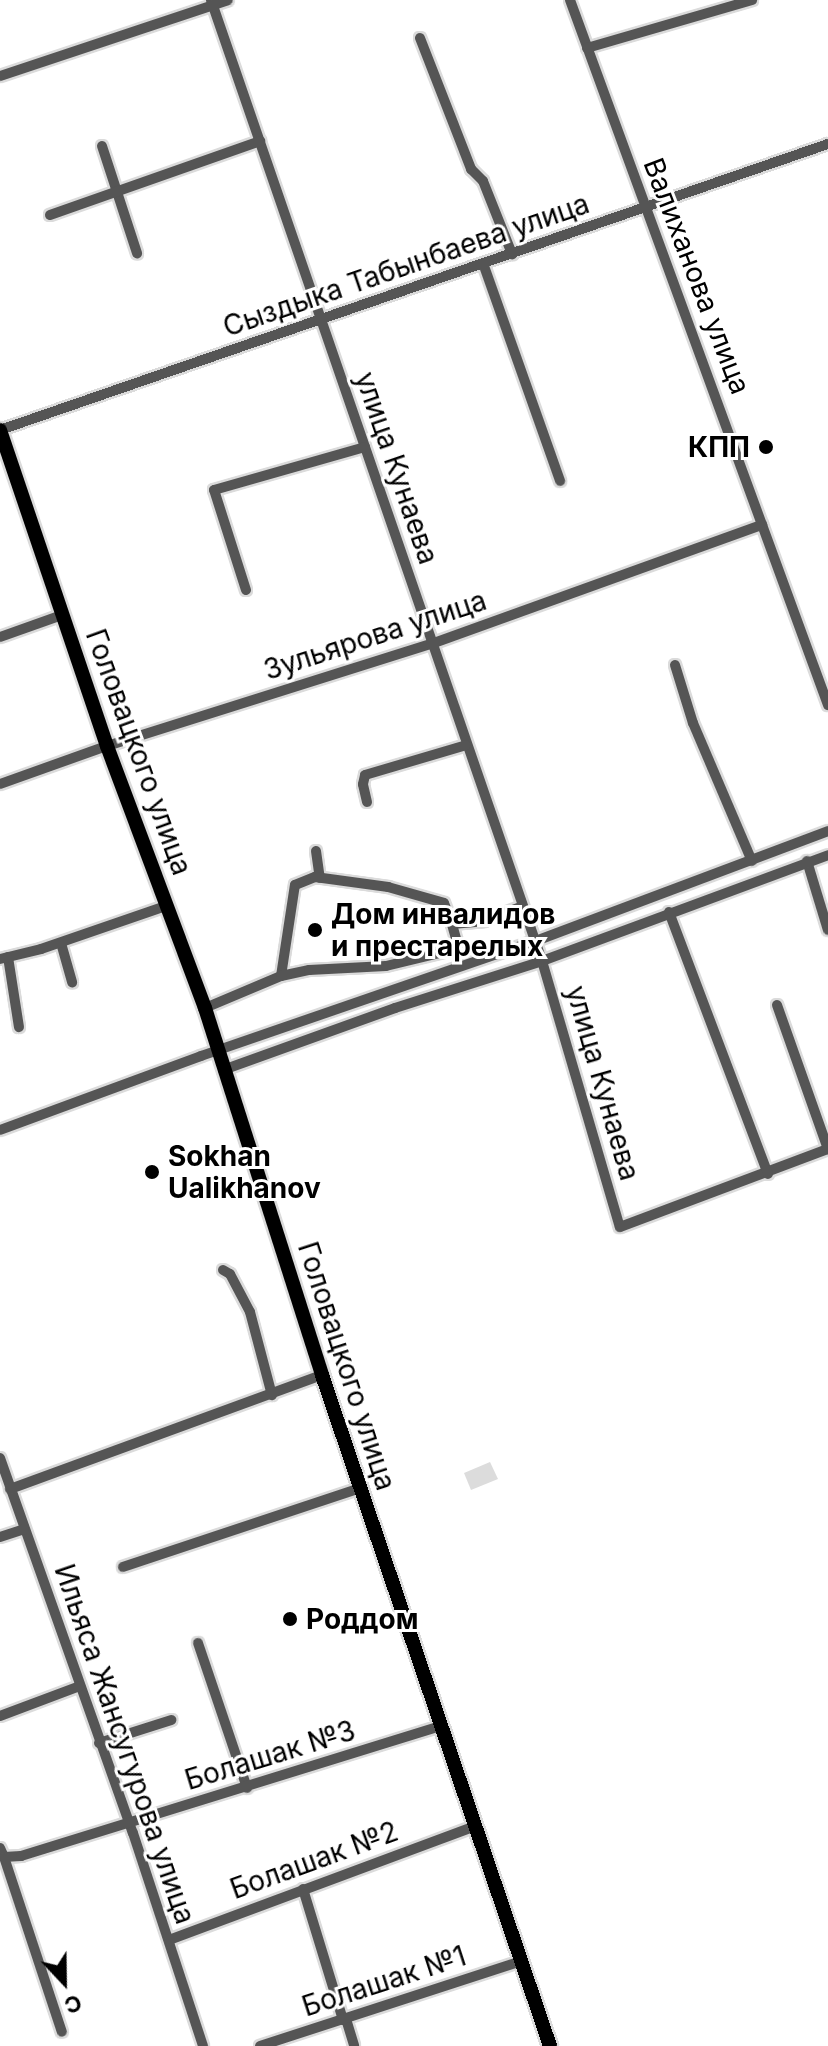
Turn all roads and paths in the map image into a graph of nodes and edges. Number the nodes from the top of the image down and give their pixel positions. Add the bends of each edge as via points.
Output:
1 (228, 0) edge
2 (570, 0) edge
3 (752, 0) edge
4 (212, 3) edge
5 (420, 38) dead end
6 (587, 48) junction
7 (0, 76) edge
8 (260, 141) junction
9 (828, 144) edge
10 (102, 146) dead end
11 (116, 191) junction
12 (646, 209) junction
13 (50, 215) dead end
14 (137, 253) dead end
15 (512, 254) junction
16 (484, 266) junction
17 (321, 319) junction
18 (0, 430) edge
19 (365, 447) junction
20 (560, 481) dead end
21 (762, 525) junction
22 (246, 590) dead end
23 (62, 615) junction
24 (0, 637) edge
25 (431, 644) junction
26 (675, 665) dead end
27 (828, 705) edge
28 (466, 745) junction
29 (107, 746) junction
30 (0, 784) edge
31 (367, 802) dead end
32 (828, 831) edge
33 (316, 851) dead end
34 (828, 855) edge
35 (752, 861) junction
36 (807, 861) junction
37 (320, 878) junction
38 (166, 906) junction
39 (521, 907) junction
40 (669, 912) junction
41 (452, 924) junction
42 (828, 930) edge
43 (533, 942) junction
44 (61, 943) junction
45 (4, 958) edge
46 (542, 961) junction
47 (281, 976) junction
48 (72, 982) dead end
49 (777, 1005) dead end
50 (205, 1008) junction
51 (19, 1027) dead end
52 (217, 1051) junction
53 (223, 1070) junction
54 (0, 1130) edge
55 (828, 1149) edge
56 (768, 1174) junction
57 (223, 1270) dead end
58 (322, 1375) junction
59 (272, 1395) junction
60 (0, 1458) edge
61 (360, 1488) junction
62 (10, 1489) junction
63 (24, 1529) junction
64 (0, 1537) edge
65 (123, 1567) dead end
66 (198, 1643) dead end
67 (80, 1686) junction
68 (0, 1716) edge
69 (171, 1720) dead end
70 (442, 1726) junction
71 (99, 1743) junction
72 (247, 1788) junction
73 (127, 1821) junction
74 (475, 1826) junction
75 (2, 1852) edge
76 (303, 1889) junction
77 (169, 1940) junction
78 (522, 1961) junction
79 (344, 2019) junction
80 (62, 2032) dead end
81 (203, 2046) edge
82 (260, 2046) edge
83 (354, 2046) edge
84 (550, 2046) edge

1 - 4 street
2 - 6 street, Валиханова улица
3 - 6 street
4 - 7 street
4 - 8 street, улица Кунаева
5 - 15 street via 471,169 483,181
6 - 12 street, Валиханова улица
8 - 11 street
8 - 17 street, улица Кунаева
9 - 12 street, Сыздыка Табынбаева улица
10 - 11 street
11 - 13 street
11 - 14 street
12 - 15 street, Сыздыка Табынбаева улица
12 - 21 street, Валиханова улица
15 - 16 street, Сыздыка Табынбаева улица
16 - 17 street, Сыздыка Табынбаева улица
16 - 20 street
17 - 18 street, Сыздыка Табынбаева улица
17 - 19 street, улица Кунаева
18 - 23 main road, Головацкого улица
19 - 22 street via 214,490
19 - 25 street, улица Кунаева
21 - 25 street, Зульярова улица
21 - 27 street, Валиханова улица
23 - 24 street
23 - 29 main road, Головацкого улица
25 - 28 street, улица Кунаева
25 - 29 street, Зульярова улица
26 - 35 street via 693,723
28 - 31 street via 365,775
28 - 39 street, улица Кунаева
29 - 30 street, Зульярова улица
29 - 38 main road, Головацкого улица
32 - 35 street
33 - 37 street
34 - 36 street
35 - 43 street
36 - 40 street
36 - 42 street
37 - 41 street via 388,887 444,903
37 - 47 street via 295,885
38 - 44 street
38 - 50 main road, Головацкого улица
39 - 41 street via 484,921
39 - 43 street, улица Кунаева
40 - 46 street
40 - 56 street
41 - 47 street via 457,942 440,954 386,966
43 - 46 street, улица Кунаева
43 - 52 street
44 - 45 street
44 - 48 street
45 - 51 street
46 - 53 street
46 - 56 street, улица Кунаева via 620,1227
47 - 50 street
49 - 55 street
50 - 52 main road, Головацкого улица
52 - 53 main road, Головацкого улица
52 - 54 street
53 - 58 main road, Головацкого улица
55 - 56 street
57 - 59 street via 250,1312
58 - 59 street
58 - 61 main road, Головацкого улица
59 - 62 street
60 - 62 street, Ильяса Жансугурова улица
61 - 65 street
61 - 70 main road, Головацкого улица
62 - 63 street, Ильяса Жансугурова улица
63 - 64 street
63 - 67 street, Ильяса Жансугурова улица
66 - 72 street
67 - 68 street
67 - 71 street, Ильяса Жансугурова улица
69 - 71 street
70 - 72 street, Болашак №3
70 - 74 main road, Головацкого улица
71 - 73 street, Ильяса Жансугурова улица
72 - 73 street, Болашак №3
73 - 75 street, Болашак №3 via 21,1856
73 - 77 street, Ильяса Жансугурова улица
74 - 76 street, Болашак №2
74 - 78 main road, Головацкого улица
75 - 80 street
76 - 77 street, Болашак №2
76 - 79 street
77 - 81 street, Ильяса Жансугурова улица
78 - 79 street, Болашак №1
78 - 84 main road, Головацкого улица
79 - 82 street, Болашак №1
79 - 83 street

